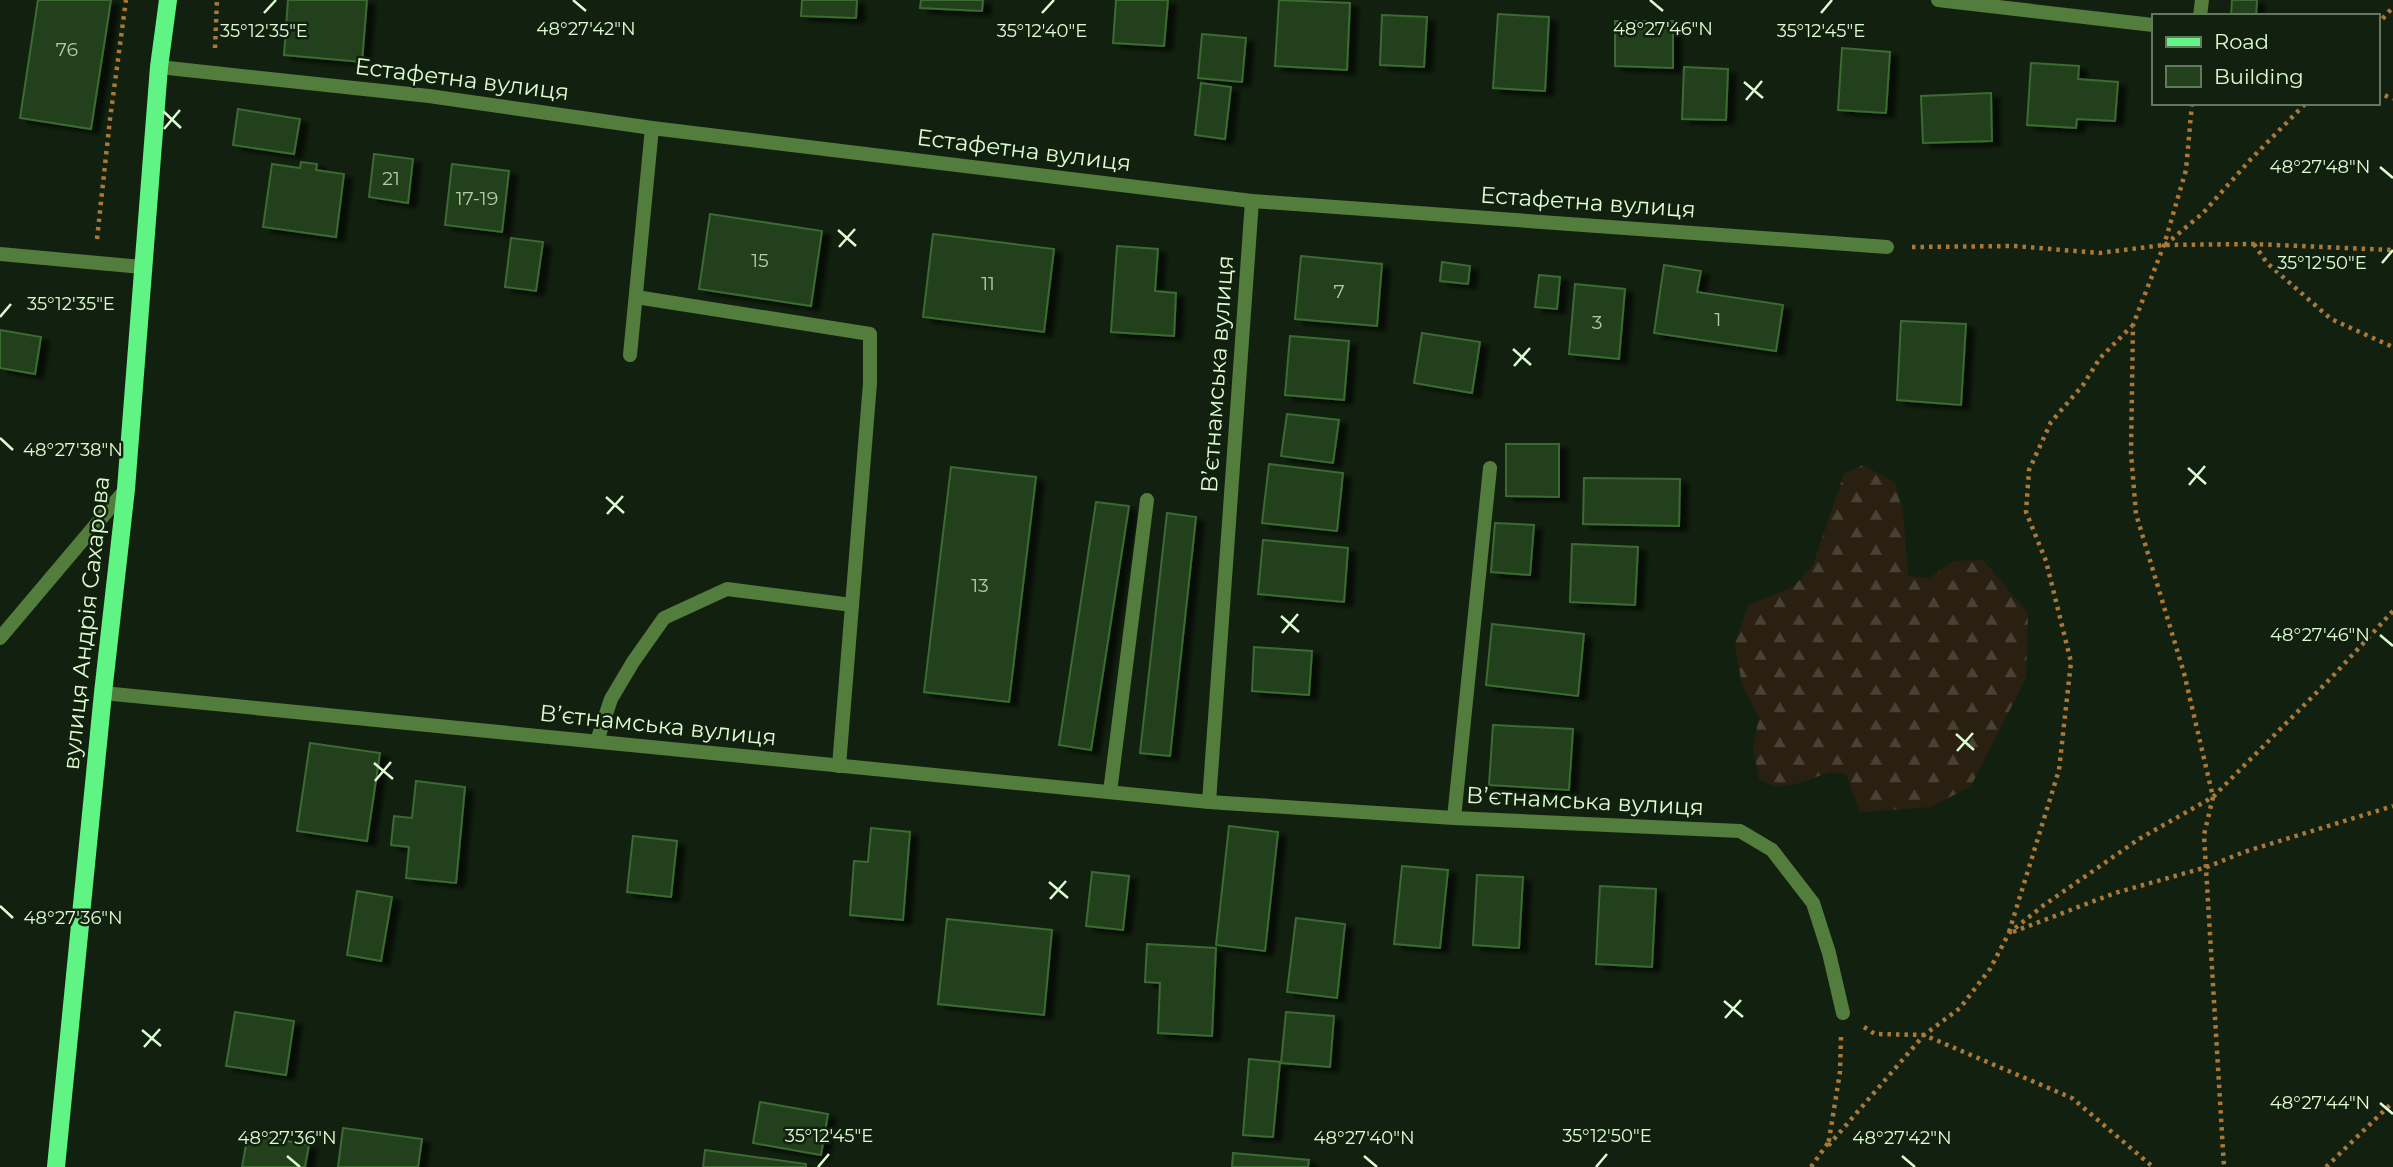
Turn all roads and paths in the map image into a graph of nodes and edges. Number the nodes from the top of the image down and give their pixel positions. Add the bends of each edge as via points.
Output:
1 (126, 0) edge
2 (168, 0) edge
3 (217, 0) edge
4 (1938, 0) edge
5 (2393, 7) edge
6 (2379, 23) edge
7 (2152, 24) edge
8 (159, 67) junction
9 (214, 73) junction
10 (2192, 105) edge
11 (2304, 105) edge
12 (652, 128) junction
13 (1252, 201) junction
14 (2254, 244) junction
15 (2164, 245) junction
16 (1887, 247) joint
17 (2393, 250) edge
18 (0, 254) edge
19 (95, 262) junction
20 (142, 267) junction
21 (636, 297) junction
22 (2133, 325) junction
23 (2393, 347) edge
24 (630, 355) dead end
25 (1490, 468) dead end
26 (126, 489) junction
27 (1147, 500) dead end
28 (852, 605) junction
29 (2393, 611) edge
30 (0, 638) edge
31 (103, 693) junction
32 (597, 741) junction
33 (839, 766) junction
34 (1110, 792) junction
35 (2213, 797) junction
36 (1209, 802) junction
37 (2393, 806) edge
38 (1454, 818) junction
39 (2207, 867) junction
40 (2009, 933) junction
41 (1842, 1019) junction
42 (1924, 1035) junction
43 (2393, 1102) edge
44 (1828, 1146) junction
45 (56, 1167) edge
46 (1811, 1167) edge
47 (2154, 1167) edge
48 (2224, 1167) edge
49 (2326, 1167) edge

1 - 19 path
2 - 8 main road, вулиця Андрія Сахарова
3 - 9 path
4 - 7 street
5 - 6 path
8 - 9 street, Естафетна вулиця
8 - 20 main road, вулиця Андрія Сахарова
9 - 12 street, Естафетна вулиця via 429,96
10 - 15 path via 2186,170
11 - 15 path via 2203,214
12 - 13 street, Естафетна вулиця
12 - 21 street
13 - 16 street, Естафетна вулиця
13 - 36 street, Вʼєтнамська вулиця
14 - 15 path
14 - 17 path
14 - 23 path via 2267,263 2331,319
15 - 16 path via 2099,253 2015,246
15 - 22 path
18 - 19 street
19 - 20 street
20 - 26 main road, вулиця Андрія Сахарова
21 - 24 street
21 - 28 street via 870,334
22 - 35 path via 2131,453 2136,514 2184,673
22 - 40 path via 2100,358 2051,422 2029,470 2026,512 2046,561 2071,662 2059,770
25 - 38 street
26 - 30 street
26 - 31 main road, вулиця Андрія Сахарова
27 - 34 street
28 - 32 street via 727,589 664,618 611,699
28 - 33 street
29 - 35 path
31 - 32 street, Вʼєтнамська вулиця
31 - 45 main road, вулиця Андрія Сахарова
32 - 33 street, Вʼєтнамська вулиця
33 - 34 street, Вʼєтнамська вулиця
34 - 36 street, Вʼєтнамська вулиця
35 - 39 path via 2204,835
35 - 40 path via 2139,839
36 - 38 street, Вʼєтнамська вулиця
37 - 39 path
38 - 41 street, Вʼєтнамська вулиця via 1740,831 1772,850 1813,902
39 - 40 path via 2115,893
39 - 48 path
40 - 42 path via 1990,969 1960,1008
41 - 42 path via 1875,1034
41 - 44 path via 1840,1072
42 - 44 path
42 - 47 path via 2072,1098
43 - 49 path
44 - 46 path

